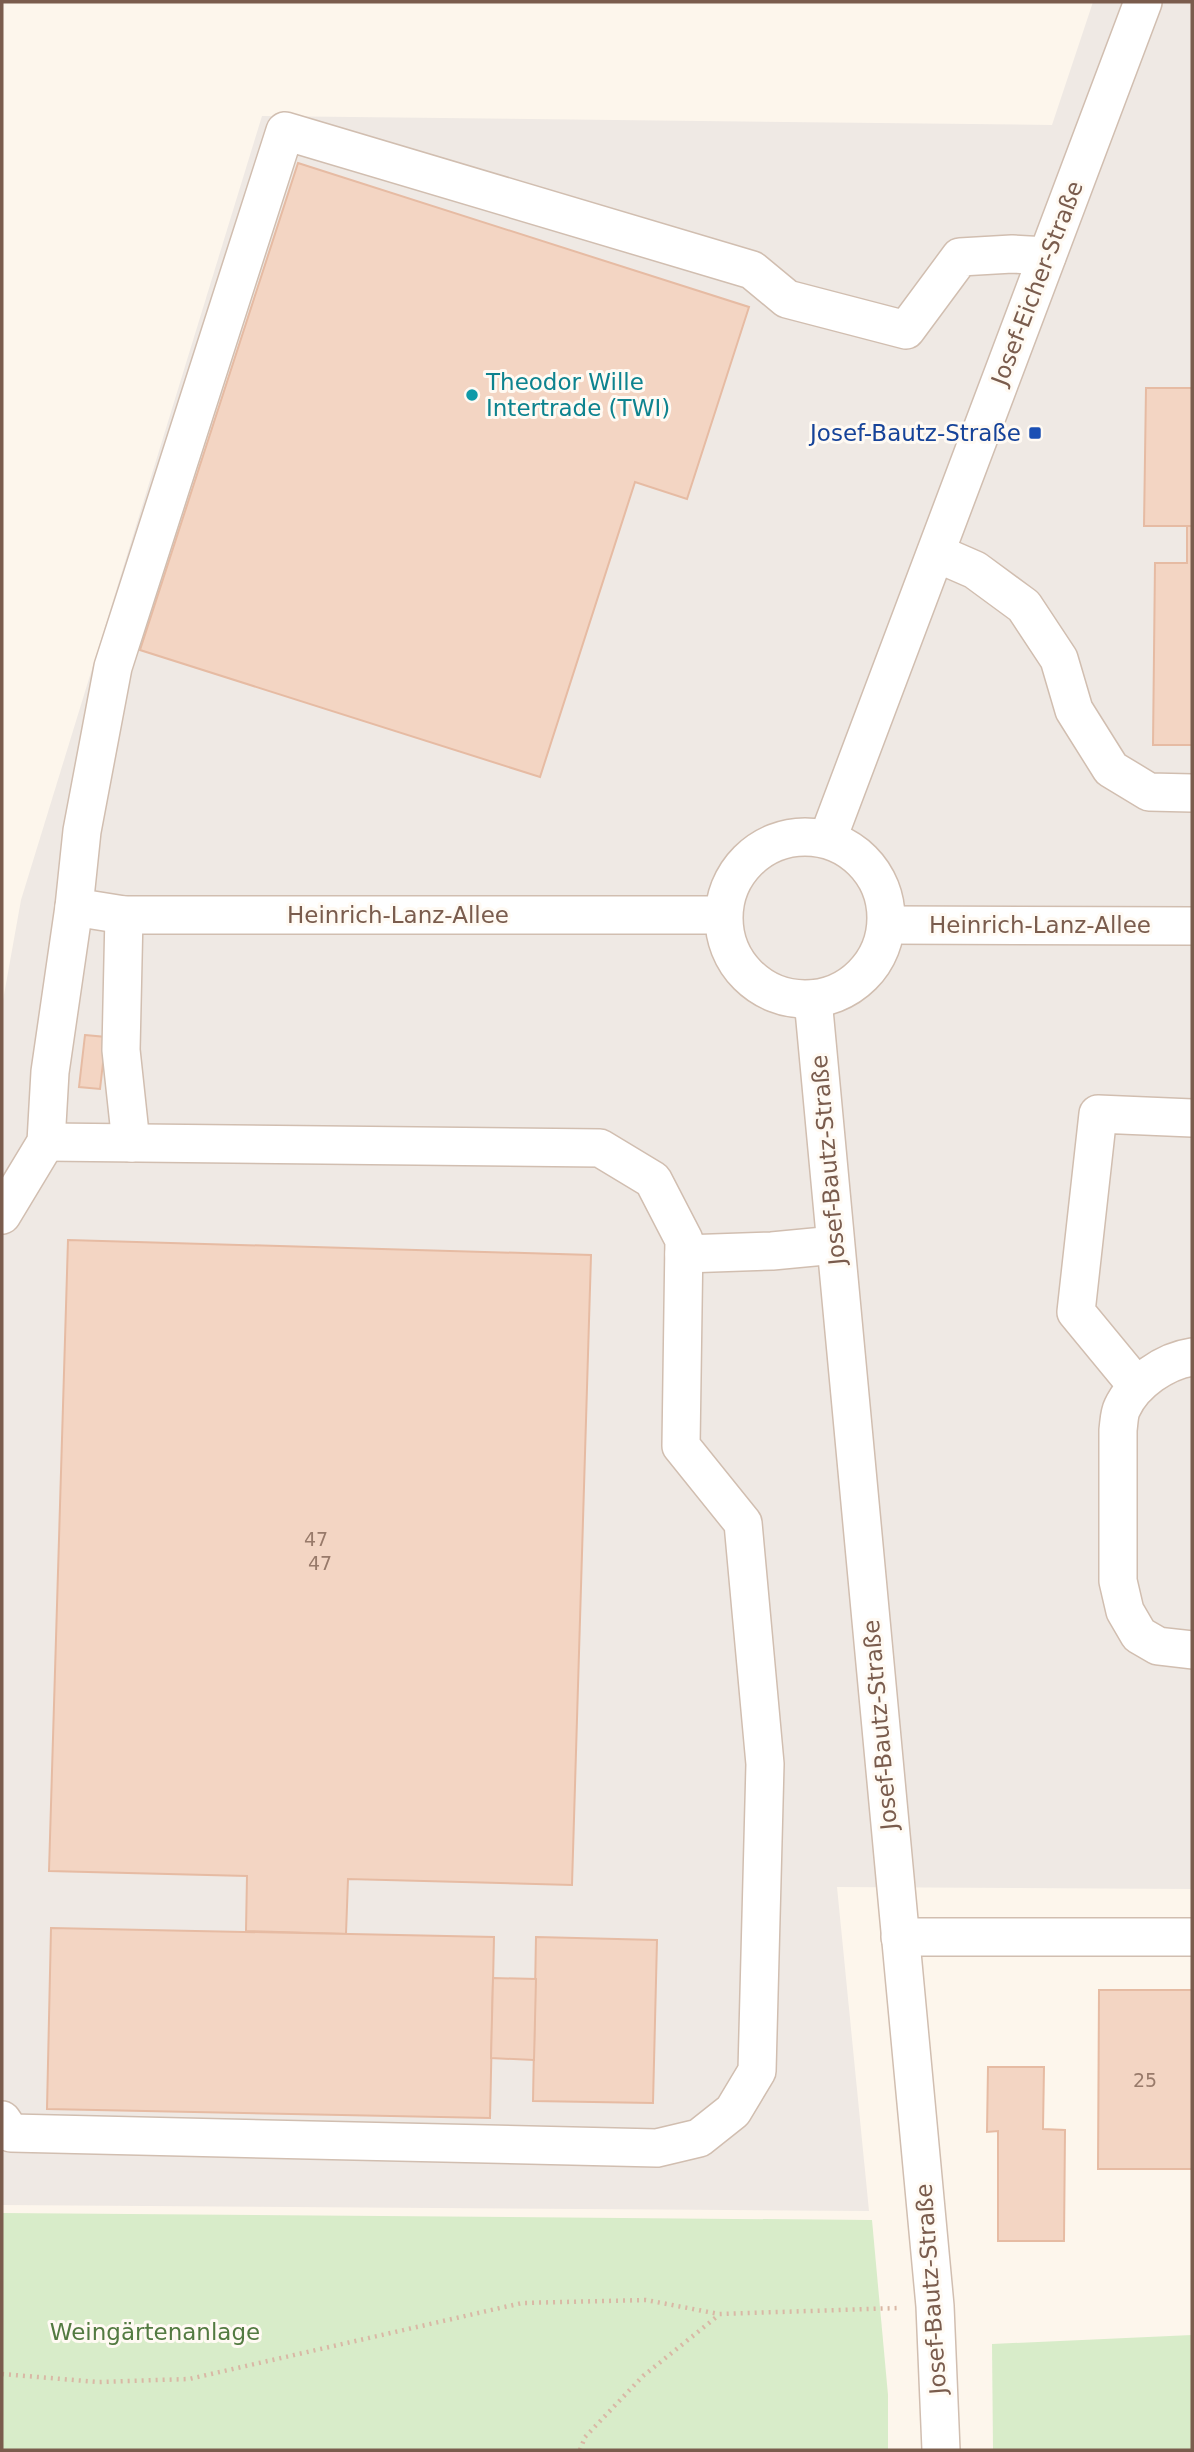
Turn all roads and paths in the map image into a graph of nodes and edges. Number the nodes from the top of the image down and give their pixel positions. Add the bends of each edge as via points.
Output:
1 (1143, 2) edge
2 (1047, 256) junction
3 (936, 553) junction
4 (1192, 793) edge
5 (828, 838) junction
6 (74, 907) junction
7 (124, 915) junction
8 (723, 915) junction
9 (888, 925) junction
10 (1192, 926) edge
11 (813, 999) junction
12 (1192, 1118) edge
13 (46, 1142) junction
14 (131, 1143) junction
15 (2, 1215) edge
16 (835, 1245) junction
17 (684, 1254) junction
18 (1192, 1357) edge
19 (1137, 1386) junction
20 (1192, 1650) edge
21 (900, 1937) junction
22 (1192, 1937) edge
23 (2, 2120) edge
24 (935, 2306) junction
25 (719, 2314) junction
26 (2, 2374) edge
27 (580, 2450) edge
28 (942, 2450) edge

1 - 2 street, Josef-Eicher-Straße
2 - 3 street, Josef-Eicher-Straße
2 - 6 street via 960,257 906,330 787,299 752,270 285,131 113,667 82,831
3 - 4 street via 975,570 1024,606 1059,659 1074,710 1111,769 1149,792
3 - 5 street, Josef-Eicher-Straße
5 - 8 street via 796,836 763,847 732,880
5 - 9 street via 852,850 880,882
6 - 7 street, Heinrich-Lanz-Allee
6 - 13 street via 50,1072
7 - 8 street, Heinrich-Lanz-Allee
7 - 14 street via 121,1050
8 - 11 street via 734,961 763,989
9 - 10 street, Heinrich-Lanz-Allee
9 - 11 street via 873,966 844,991
11 - 16 street, Josef-Bautz-Straße
12 - 19 street via 1098,1114 1076,1312
13 - 14 street
13 - 15 street
14 - 17 street via 600,1148 653,1180 684,1240
16 - 17 street
16 - 21 street, Josef-Bautz-Straße
17 - 23 street via 681,1446 743,1523 765,1764 758,2071 733,2111 699,2138 657,2148 11,2133
18 - 19 street via 1157,1371
19 - 20 street via 1121,1409 1118,1430 1118,1581 1125,1611 1139,1635 1158,1646
21 - 22 street
21 - 24 street, Josef-Bautz-Straße
24 - 25 path
24 - 28 street, Josef-Bautz-Straße
25 - 26 path via 646,2300 522,2303 189,2379 98,2382
25 - 27 path via 643,2376 585,2437

